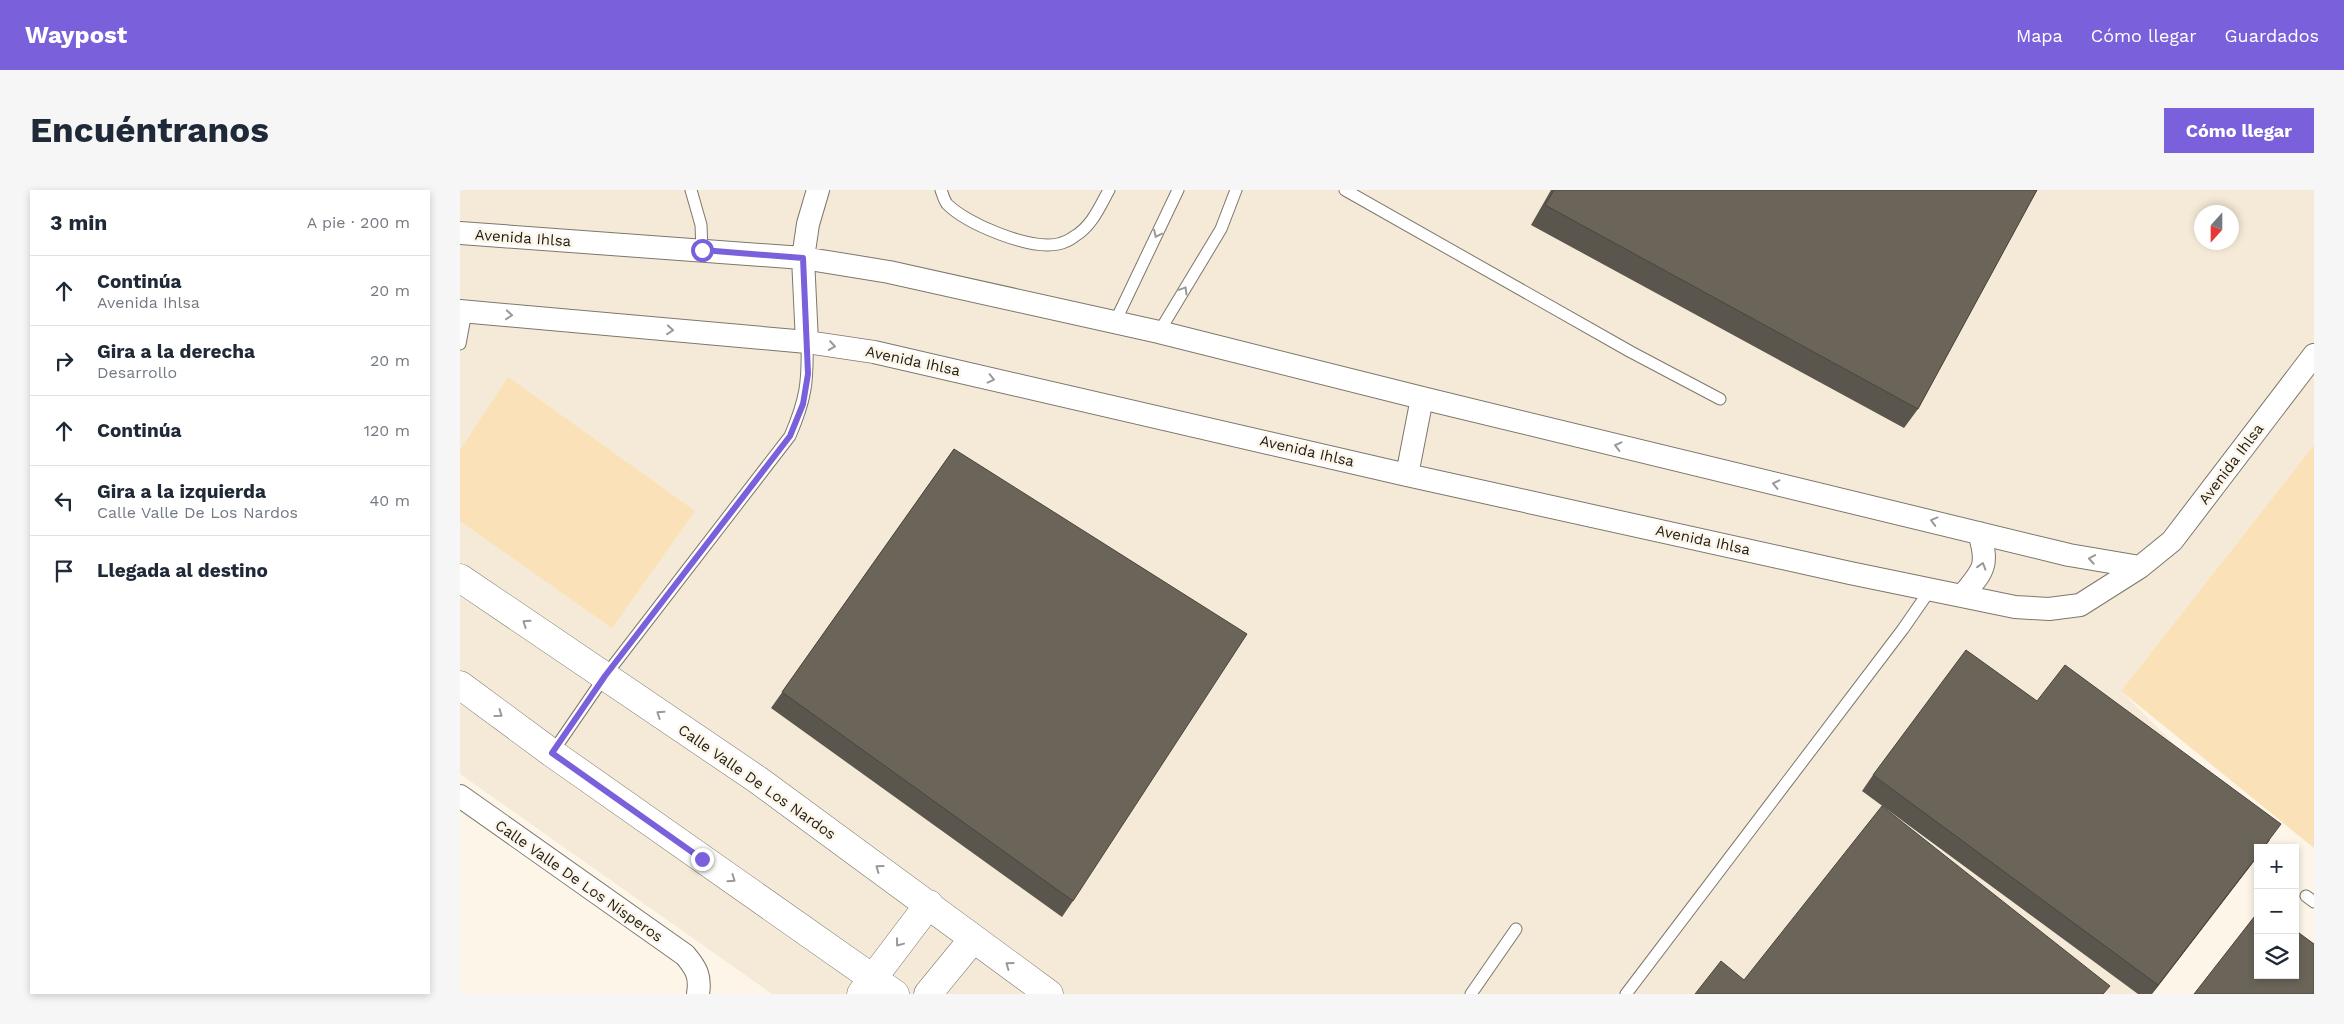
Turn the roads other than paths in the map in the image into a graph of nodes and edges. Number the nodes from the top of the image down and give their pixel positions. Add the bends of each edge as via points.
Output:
1 (691, 190) edge
2 (818, 190) edge
3 (941, 190) edge
4 (1109, 190) edge
5 (1178, 190) edge
6 (1236, 190) edge
7 (1344, 190) edge
8 (460, 233) edge
9 (702, 250) junction
10 (803, 258) junction
11 (463, 311) edge
12 (1115, 322) junction
13 (1160, 332) junction
14 (808, 342) junction
15 (460, 344) edge
16 (2314, 355) edge
17 (1422, 398) junction
18 (1720, 399) dead end
19 (1407, 474) junction
20 (1979, 533) junction
21 (2140, 567) junction
22 (460, 578) edge
23 (1930, 590) junction
24 (1963, 595) junction
25 (605, 676) junction
26 (460, 686) edge
27 (552, 753) junction
28 (460, 796) edge
29 (929, 904) junction
30 (1516, 929) dead end
31 (972, 939) junction
32 (867, 986) edge
33 (698, 994) edge
34 (895, 994) edge
35 (928, 994) edge
36 (1049, 994) edge
37 (1471, 994) edge
38 (1626, 994) edge

1 - 9 lane via 701,225
2 - 10 street
3 - 4 lane via 946,203 964,217 995,232 1031,243 1057,244 1076,236 1092,220
5 -> 12 lane
13 -> 6 lane via 1221,229
7 - 18 lane
8 - 9 street, Avenida Ihlsa
9 - 10 street, Avenida Ihlsa
10 - 12 street, Avenida Ihlsa via 889,272
10 - 14 street
11 -> 14 street, Avenida Ihlsa
11 - 15 lane
12 - 13 street, Avenida Ihlsa
13 - 17 street, Avenida Ihlsa
14 -> 19 street, Avenida Ihlsa via 874,352
14 - 25 lane via 808,374 803,404 790,436
16 - 21 street, Avenida Ihlsa via 2172,541
17 - 19 street
20 -> 17 street, Avenida Ihlsa
19 - 23 street, Avenida Ihlsa
21 -> 20 street, Avenida Ihlsa via 2069,555
24 -> 20 street via 1980,574 1986,554
21 - 24 street, Avenida Ihlsa via 2080,605 2050,609 2015,607
25 -> 22 street, Calle Valle De Los Nardos
23 - 24 street, Avenida Ihlsa
23 - 38 lane
25 - 27 lane
29 -> 25 street, Calle Valle De Los Nardos via 758,780
26 -> 27 street
27 -> 32 street
28 - 33 street, Calle Valle De Los Nísperos via 685,956 696,968 700,986
29 - 31 street, Calle Valle De Los Nardos
29 -> 32 street
30 - 37 lane
31 - 35 street
36 -> 31 street, Calle Valle De Los Nardos
32 - 34 street

